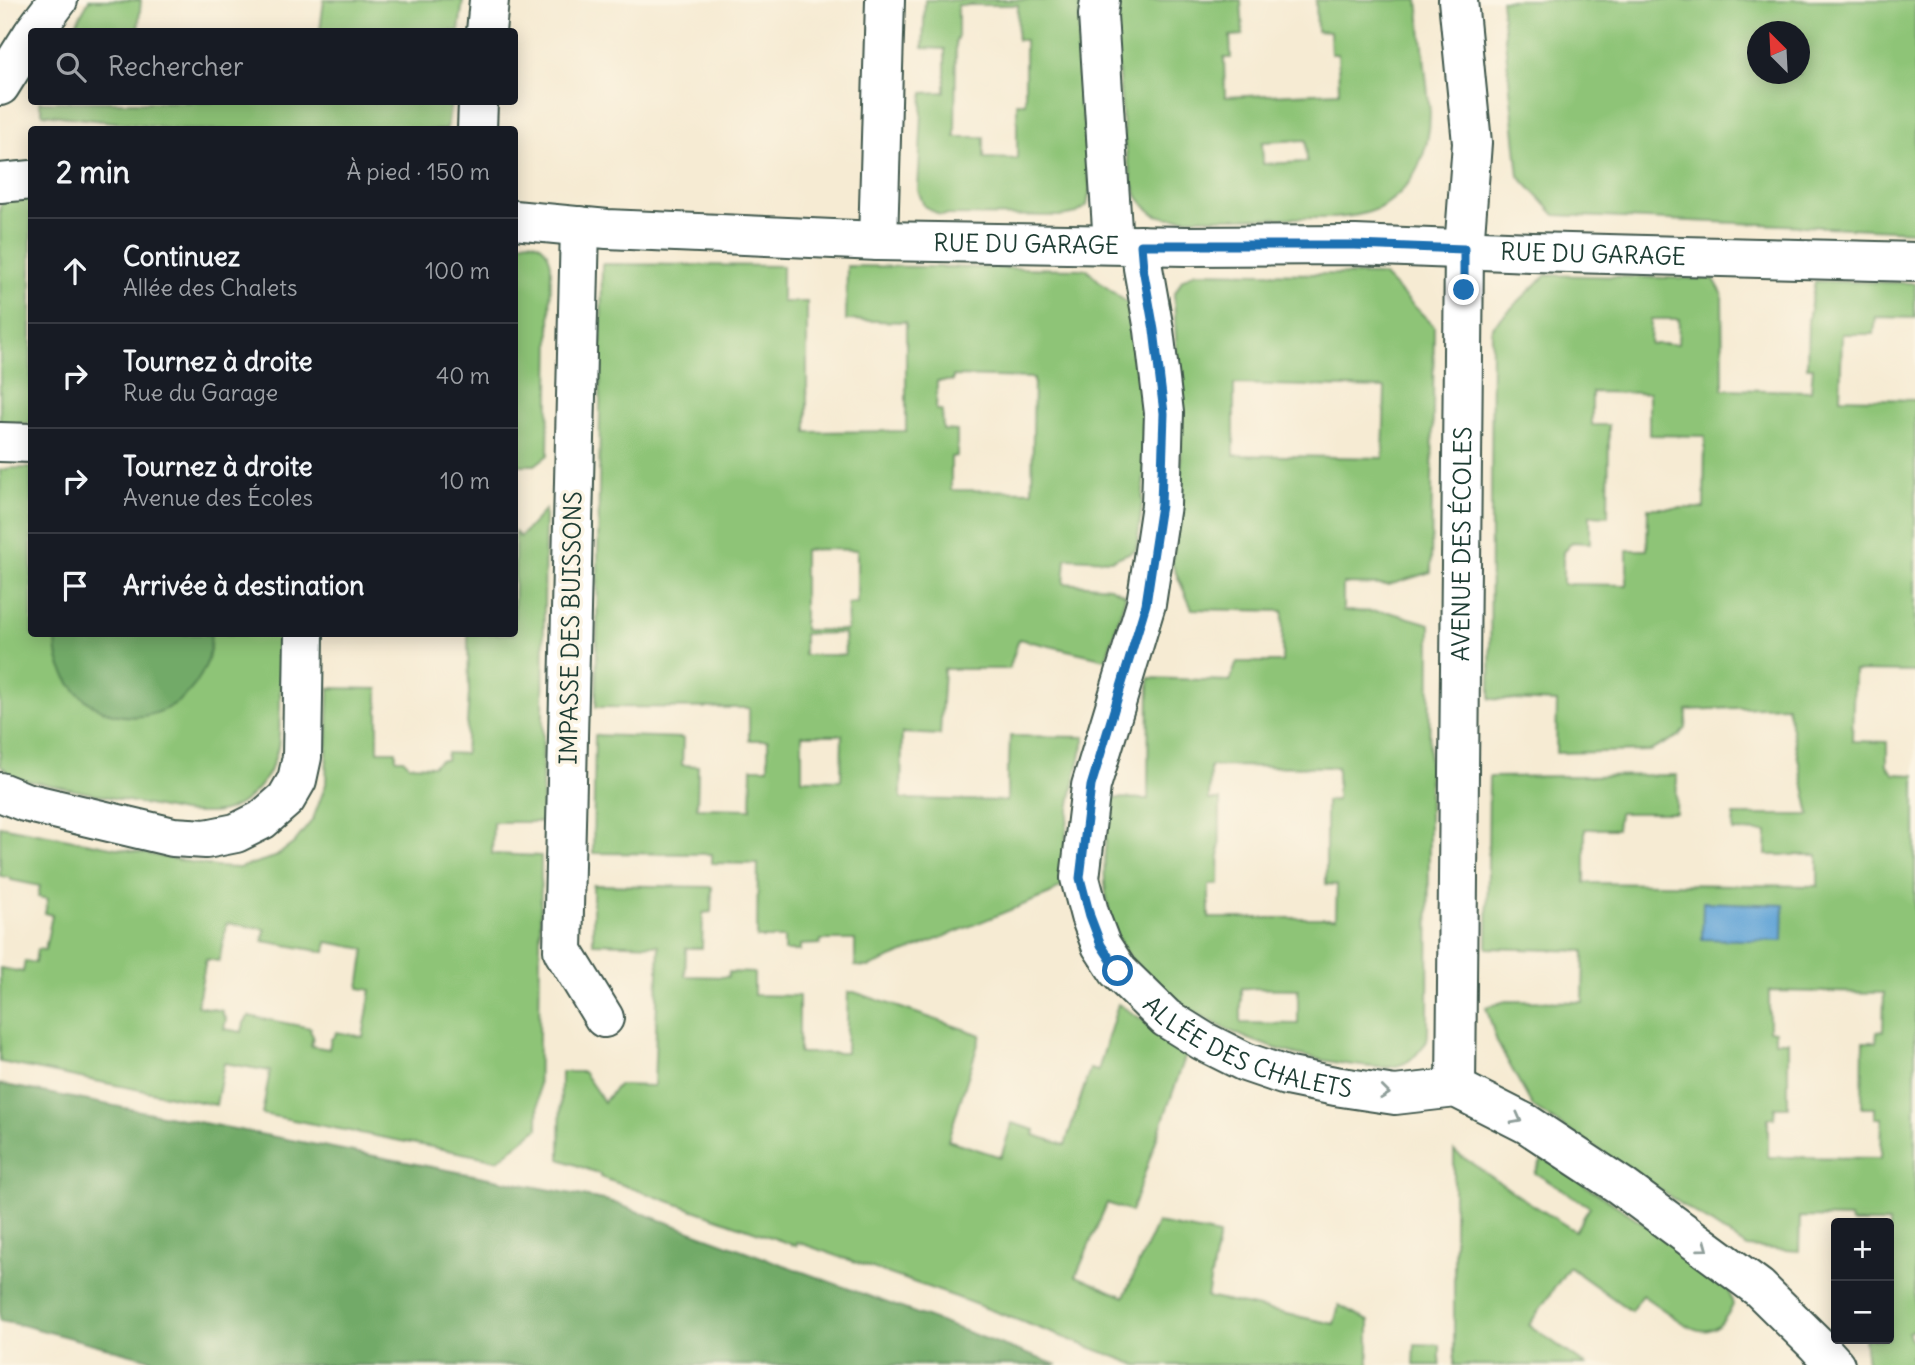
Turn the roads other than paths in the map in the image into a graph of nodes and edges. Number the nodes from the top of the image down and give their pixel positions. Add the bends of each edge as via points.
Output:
1 (58, 0) edge
2 (489, 0) edge
3 (885, 0) edge
4 (1100, 0) edge
5 (1458, 0) edge
6 (37, 28) edge
7 (486, 28) edge
8 (28, 41) edge
9 (0, 86) edge
10 (478, 105) edge
11 (477, 126) edge
12 (28, 180) edge
13 (0, 183) edge
14 (518, 220) edge
15 (580, 226) junction
16 (878, 241) junction
17 (1127, 245) junction
18 (1464, 249) junction
19 (1915, 262) edge
20 (0, 442) edge
21 (28, 443) edge
22 (304, 637) edge
23 (0, 792) edge
24 (604, 1018) dead end
25 (1456, 1088) junction
26 (1835, 1365) edge

1 - 6 street
2 - 7 street
3 - 16 street
4 - 17 street, ALLÉE DES CHALETS via 1098,15
5 - 18 street, AVENUE DES ÉCOLES via 1472,143
8 - 9 street
10 - 11 street
12 - 13 street
14 - 15 street, RUE DU GARAGE
15 - 16 street, RUE DU GARAGE
15 - 24 street, IMPASSE DES BUISSONS via 563,951
16 - 17 street, RUE DU GARAGE
17 - 18 street, RUE DU GARAGE
17 -> 25 street, ALLÉE DES CHALETS via 1143,268 1154,330 1164,413 1161,505 1146,604 1091,786 1080,878 1101,945 1118,971 1166,1018 1245,1062 1286,1076 1395,1095
18 - 19 street, RUE DU GARAGE
18 - 25 street, AVENUE DES ÉCOLES
20 - 21 street
22 - 23 street via 302,757 297,780 286,799 262,820 236,833 206,839 173,837
25 -> 26 street via 1527,1124 1700,1244 1759,1288

